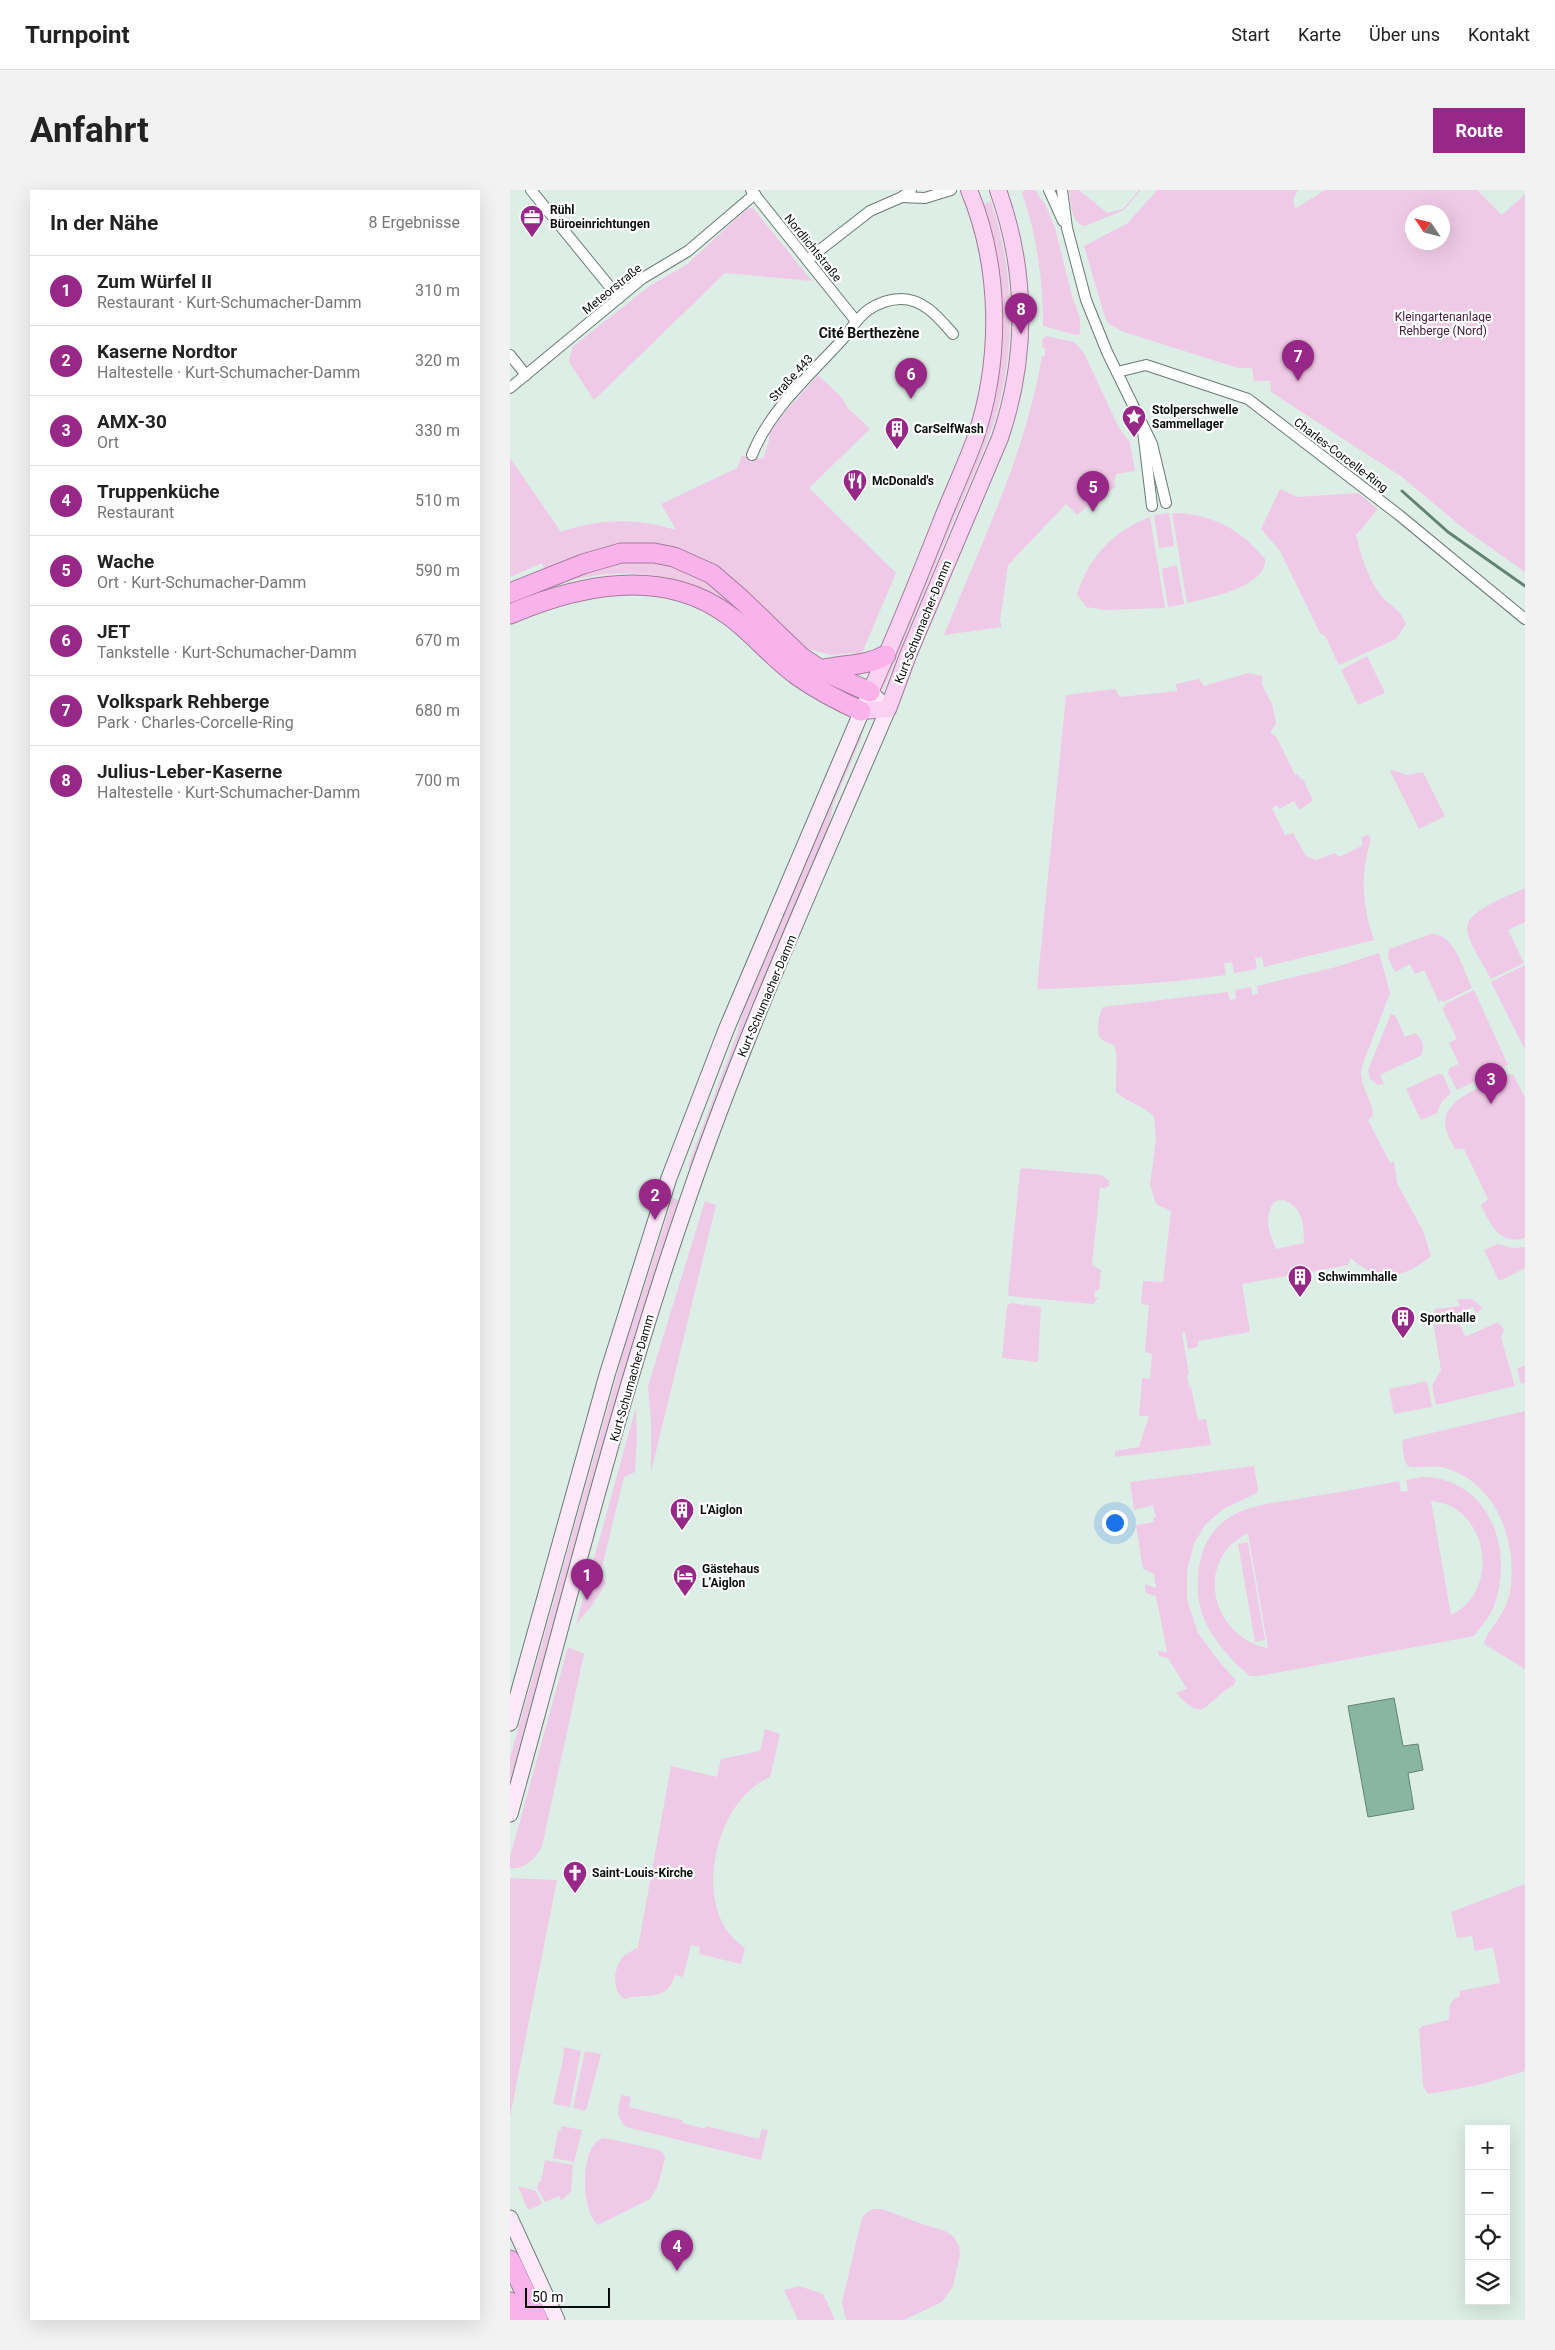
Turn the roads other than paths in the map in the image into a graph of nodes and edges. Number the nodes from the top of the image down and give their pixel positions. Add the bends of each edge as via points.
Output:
1 (531, 190) edge
2 (911, 190) edge
3 (951, 190) edge
4 (968, 190) edge
5 (998, 190) edge
6 (1048, 190) edge
7 (1062, 190) edge
8 (753, 192) edge
9 (902, 198) junction
10 (1067, 228) junction
11 (807, 260) junction
12 (619, 298) junction
13 (856, 321) junction
14 (952, 334) dead end
15 (510, 355) edge
16 (1117, 372) junction
17 (526, 375) junction
18 (510, 388) edge
19 (1142, 428) junction
20 (752, 455) dead end
21 (1166, 503) dead end
22 (1152, 506) dead end
23 (510, 593) edge
24 (510, 614) edge
25 (1525, 619) edge
26 (886, 655) junction
27 (821, 670) junction
28 (870, 692) junction
29 (888, 709) junction
30 (861, 711) junction
31 (669, 1178) junction
32 (692, 1186) junction
33 (510, 1723) edge
34 (510, 1814) edge
35 (510, 2218) edge
36 (510, 2260) edge
37 (510, 2302) edge
38 (518, 2320) edge
39 (538, 2320) edge
40 (557, 2320) edge

1 - 12 street
2 - 9 street
3 - 9 street via 925,198
4 - 26 main road, Kurt-Schumacher-Damm via 980,223 991,276 994,324 988,386 975,438
5 - 29 main road, Kurt-Schumacher-Damm via 1011,233 1020,286 1021,334 1013,393 1000,438
6 - 10 street
7 - 10 street
8 - 11 street, Nordlichtstraße
8 - 12 street, Meteorstraße via 688,251 643,278
9 - 11 street via 870,211
10 - 16 street via 1086,300
11 - 13 street, Nordlichtstraße
12 - 17 street, Meteorstraße
13 - 14 street, Straße 443 via 878,304 906,300 924,306
13 - 20 street, Straße 443 via 772,418
15 - 17 street
16 - 19 street
16 - 25 street, Charles-Corcelle-Ring via 1146,365 1248,400 1399,515
17 - 18 street, Meteorstraße
19 - 21 street via 1152,444
19 - 22 street
23 - 27 highway via 583,564 621,553 674,557 712,574 801,658
24 - 30 highway via 556,598 611,585 647,584 686,593 726,612 797,676
26 - 27 highway via 867,663
26 - 28 main road, Kurt-Schumacher-Damm
27 - 28 highway
28 - 29 main road
28 - 30 main road, Kurt-Schumacher-Damm
29 - 30 main road
29 - 32 main road, Kurt-Schumacher-Damm via 753,1027
30 - 31 main road, Kurt-Schumacher-Damm via 726,1030
31 - 32 main road
31 - 33 main road, Kurt-Schumacher-Damm via 609,1366
32 - 34 main road, Kurt-Schumacher-Damm via 633,1372
35 - 40 main road
36 - 39 highway
37 - 38 highway

